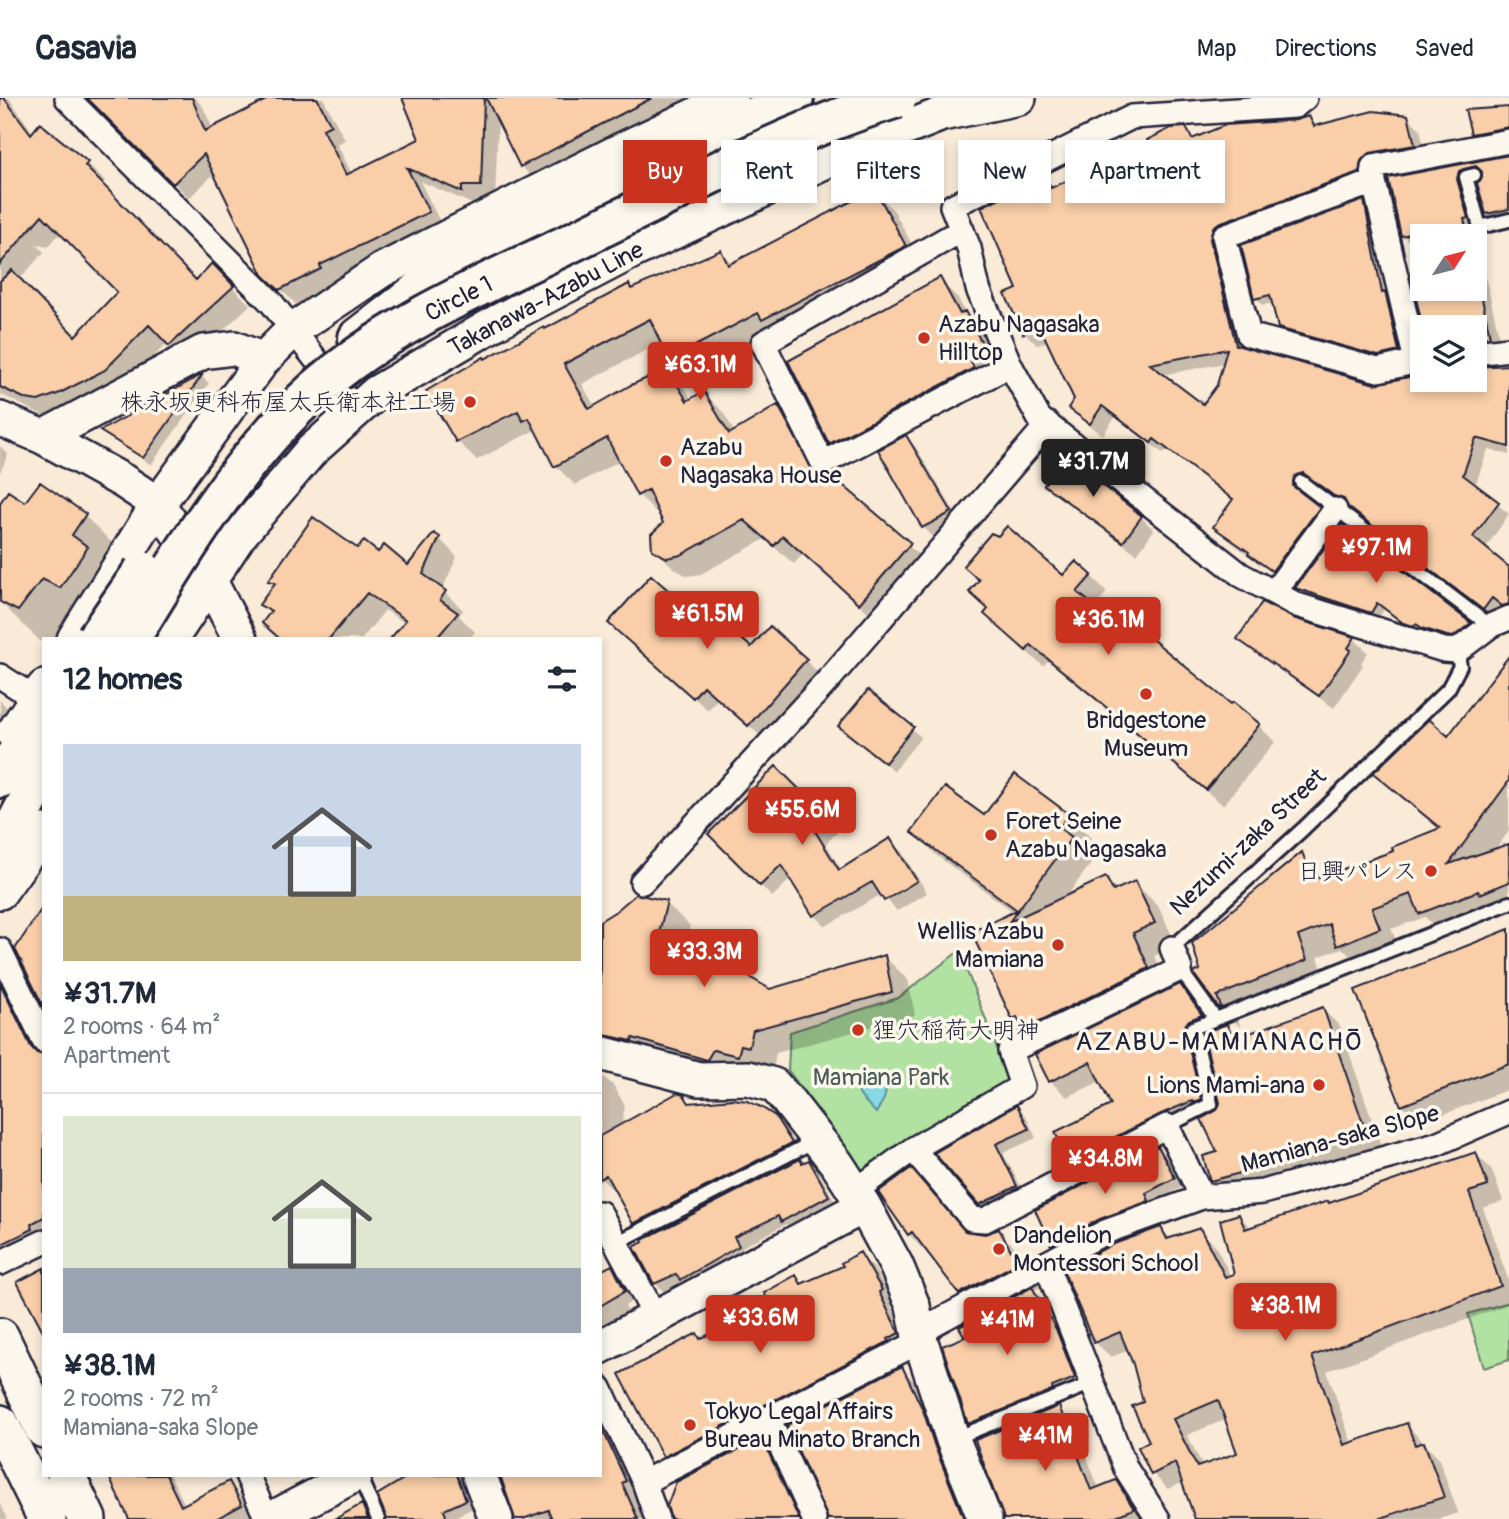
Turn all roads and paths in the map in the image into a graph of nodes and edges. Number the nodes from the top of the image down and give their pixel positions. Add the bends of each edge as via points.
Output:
1 (68, 98) edge
2 (859, 98) edge
3 (897, 98) edge
4 (1019, 98) edge
5 (1305, 98) edge
6 (766, 110) edge
7 (1509, 141) edge
8 (1474, 175) dead end
9 (1374, 182) junction
10 (1509, 220) edge
11 (961, 230) junction
12 (1410, 325) edge
13 (294, 329) junction
14 (1509, 349) edge
15 (1487, 352) edge
16 (263, 360) junction
17 (1410, 363) edge
18 (1010, 365) junction
19 (315, 390) junction
20 (356, 411) junction
21 (0, 419) edge
22 (1048, 424) junction
23 (43, 437) junction
24 (1301, 482) dead end
25 (210, 484) junction
26 (158, 504) junction
27 (1335, 510) junction
28 (209, 579) junction
29 (1274, 593) junction
30 (1499, 622) edge
31 (75, 637) edge
32 (97, 637) edge
33 (114, 637) edge
34 (114, 637) edge
35 (131, 637) edge
36 (172, 637) edge
37 (239, 637) edge
38 (1457, 651) junction
39 (0, 676) edge
40 (41, 701) edge
41 (42, 750) edge
42 (0, 753) edge
43 (42, 775) edge
44 (0, 778) edge
45 (42, 805) edge
46 (0, 818) edge
47 (42, 834) edge
48 (0, 854) edge
49 (642, 882) dead end
50 (0, 883) edge
51 (0, 892) edge
52 (1509, 903) edge
53 (0, 950) edge
54 (1176, 958) junction
55 (1215, 1018) junction
56 (42, 1037) edge
57 (602, 1054) edge
58 (1509, 1112) edge
59 (1167, 1126) junction
60 (820, 1139) junction
61 (913, 1149) junction
62 (1202, 1197) junction
63 (860, 1198) junction
64 (602, 1217) edge
65 (42, 1243) edge
66 (616, 1243) junction
67 (0, 1263) edge
68 (1046, 1264) junction
69 (656, 1318) junction
70 (919, 1336) junction
71 (0, 1337) edge
72 (602, 1346) edge
73 (1093, 1383) junction
74 (602, 1392) edge
75 (768, 1418) junction
76 (0, 1424) edge
77 (42, 1425) edge
78 (953, 1440) junction
79 (67, 1477) edge
80 (248, 1477) edge
81 (353, 1477) edge
82 (358, 1477) edge
83 (480, 1477) edge
84 (644, 1482) junction
85 (47, 1519) edge
86 (87, 1519) edge
87 (269, 1519) edge
88 (378, 1519) edge
89 (496, 1519) edge
90 (657, 1519) edge
91 (814, 1519) edge
92 (985, 1519) edge
93 (1158, 1519) edge

1 - 13 street
2 - 6 highway, Circle 1
3 - 19 highway, Circle 1, bridge via 781,142 447,303 367,349
4 - 20 main road, Takanawa-Azabu Line via 942,114 837,156 633,251 497,322 376,393
5 - 11 street via 1295,106 1132,117 952,206
6 - 13 main road via 621,150 382,270
6 - 25 highway, Circle 1 via 358,338 305,379
7 - 9 street via 1373,167
8 - 10 lane via 1466,177 1480,227
9 - 12 street
9 - 17 street via 1224,236 1250,335 1378,370
11 - 18 street via 978,289
11 - 18 street via 763,343 823,463
13 - 16 main road
13 - 20 street
14 - 15 street
16 - 23 main road via 234,348 203,352
16 - 26 main road
18 - 22 street via 1039,418
19 - 33 highway, bridge via 256,447 204,507
19 - 35 highway, Circle 1, bridge via 225,493
20 - 28 main road, Takanawa-Azabu Line via 310,452
21 - 23 main road
22 - 29 street via 1241,575
22 - 49 street via 831,677
23 - 26 main road
24 - 27 lane
25 - 32 highway, bridge via 164,540
25 - 34 highway, Circle 1
26 - 28 main road
26 - 31 main road
27 - 29 street
27 - 30 lane
28 - 36 main road, Takanawa-Azabu Line
28 - 37 main road
29 - 38 street via 1297,605
30 - 38 street
38 - 54 lane, Nezumi-zaka Street via 1460,666 1448,689
39 - 40 street
40 - 42 main road
40 - 44 highway
41 - 46 highway
43 - 48 highway
45 - 50 highway
47 - 51 main road
52 - 55 lane
53 - 56 street
54 - 55 lane
54 - 61 street, Nezumi-zaka Street via 1010,1051 1022,1086
55 - 59 lane via 1193,1028 1211,1104
57 - 60 main road via 699,1079 748,1078 774,1085
58 - 62 street, Mamiana-saka Slope via 1436,1144 1263,1192
59 - 61 street via 985,1220 972,1219
59 - 62 street
60 - 63 main road
60 - 66 lane
61 - 63 street
62 - 68 street, Mamiana-saka Slope via 1105,1232
63 - 69 main road
63 - 70 main road via 913,1306
64 - 66 street
65 - 67 street
66 - 69 street
68 - 70 street, Mamiana-saka Slope
68 - 73 street
69 - 72 main road
70 - 75 street, Mamiana-saka Slope via 909,1347
70 - 78 main road
71 - 77 main road
73 - 78 lane
73 - 93 street via 1126,1469
74 - 84 street
75 - 84 street, Mamiana-saka Slope
75 - 91 street
76 - 85 main road
78 - 92 main road
79 - 86 main road
80 - 87 street
81 - 87 main road
82 - 88 lane
83 - 89 main road
84 - 90 street

